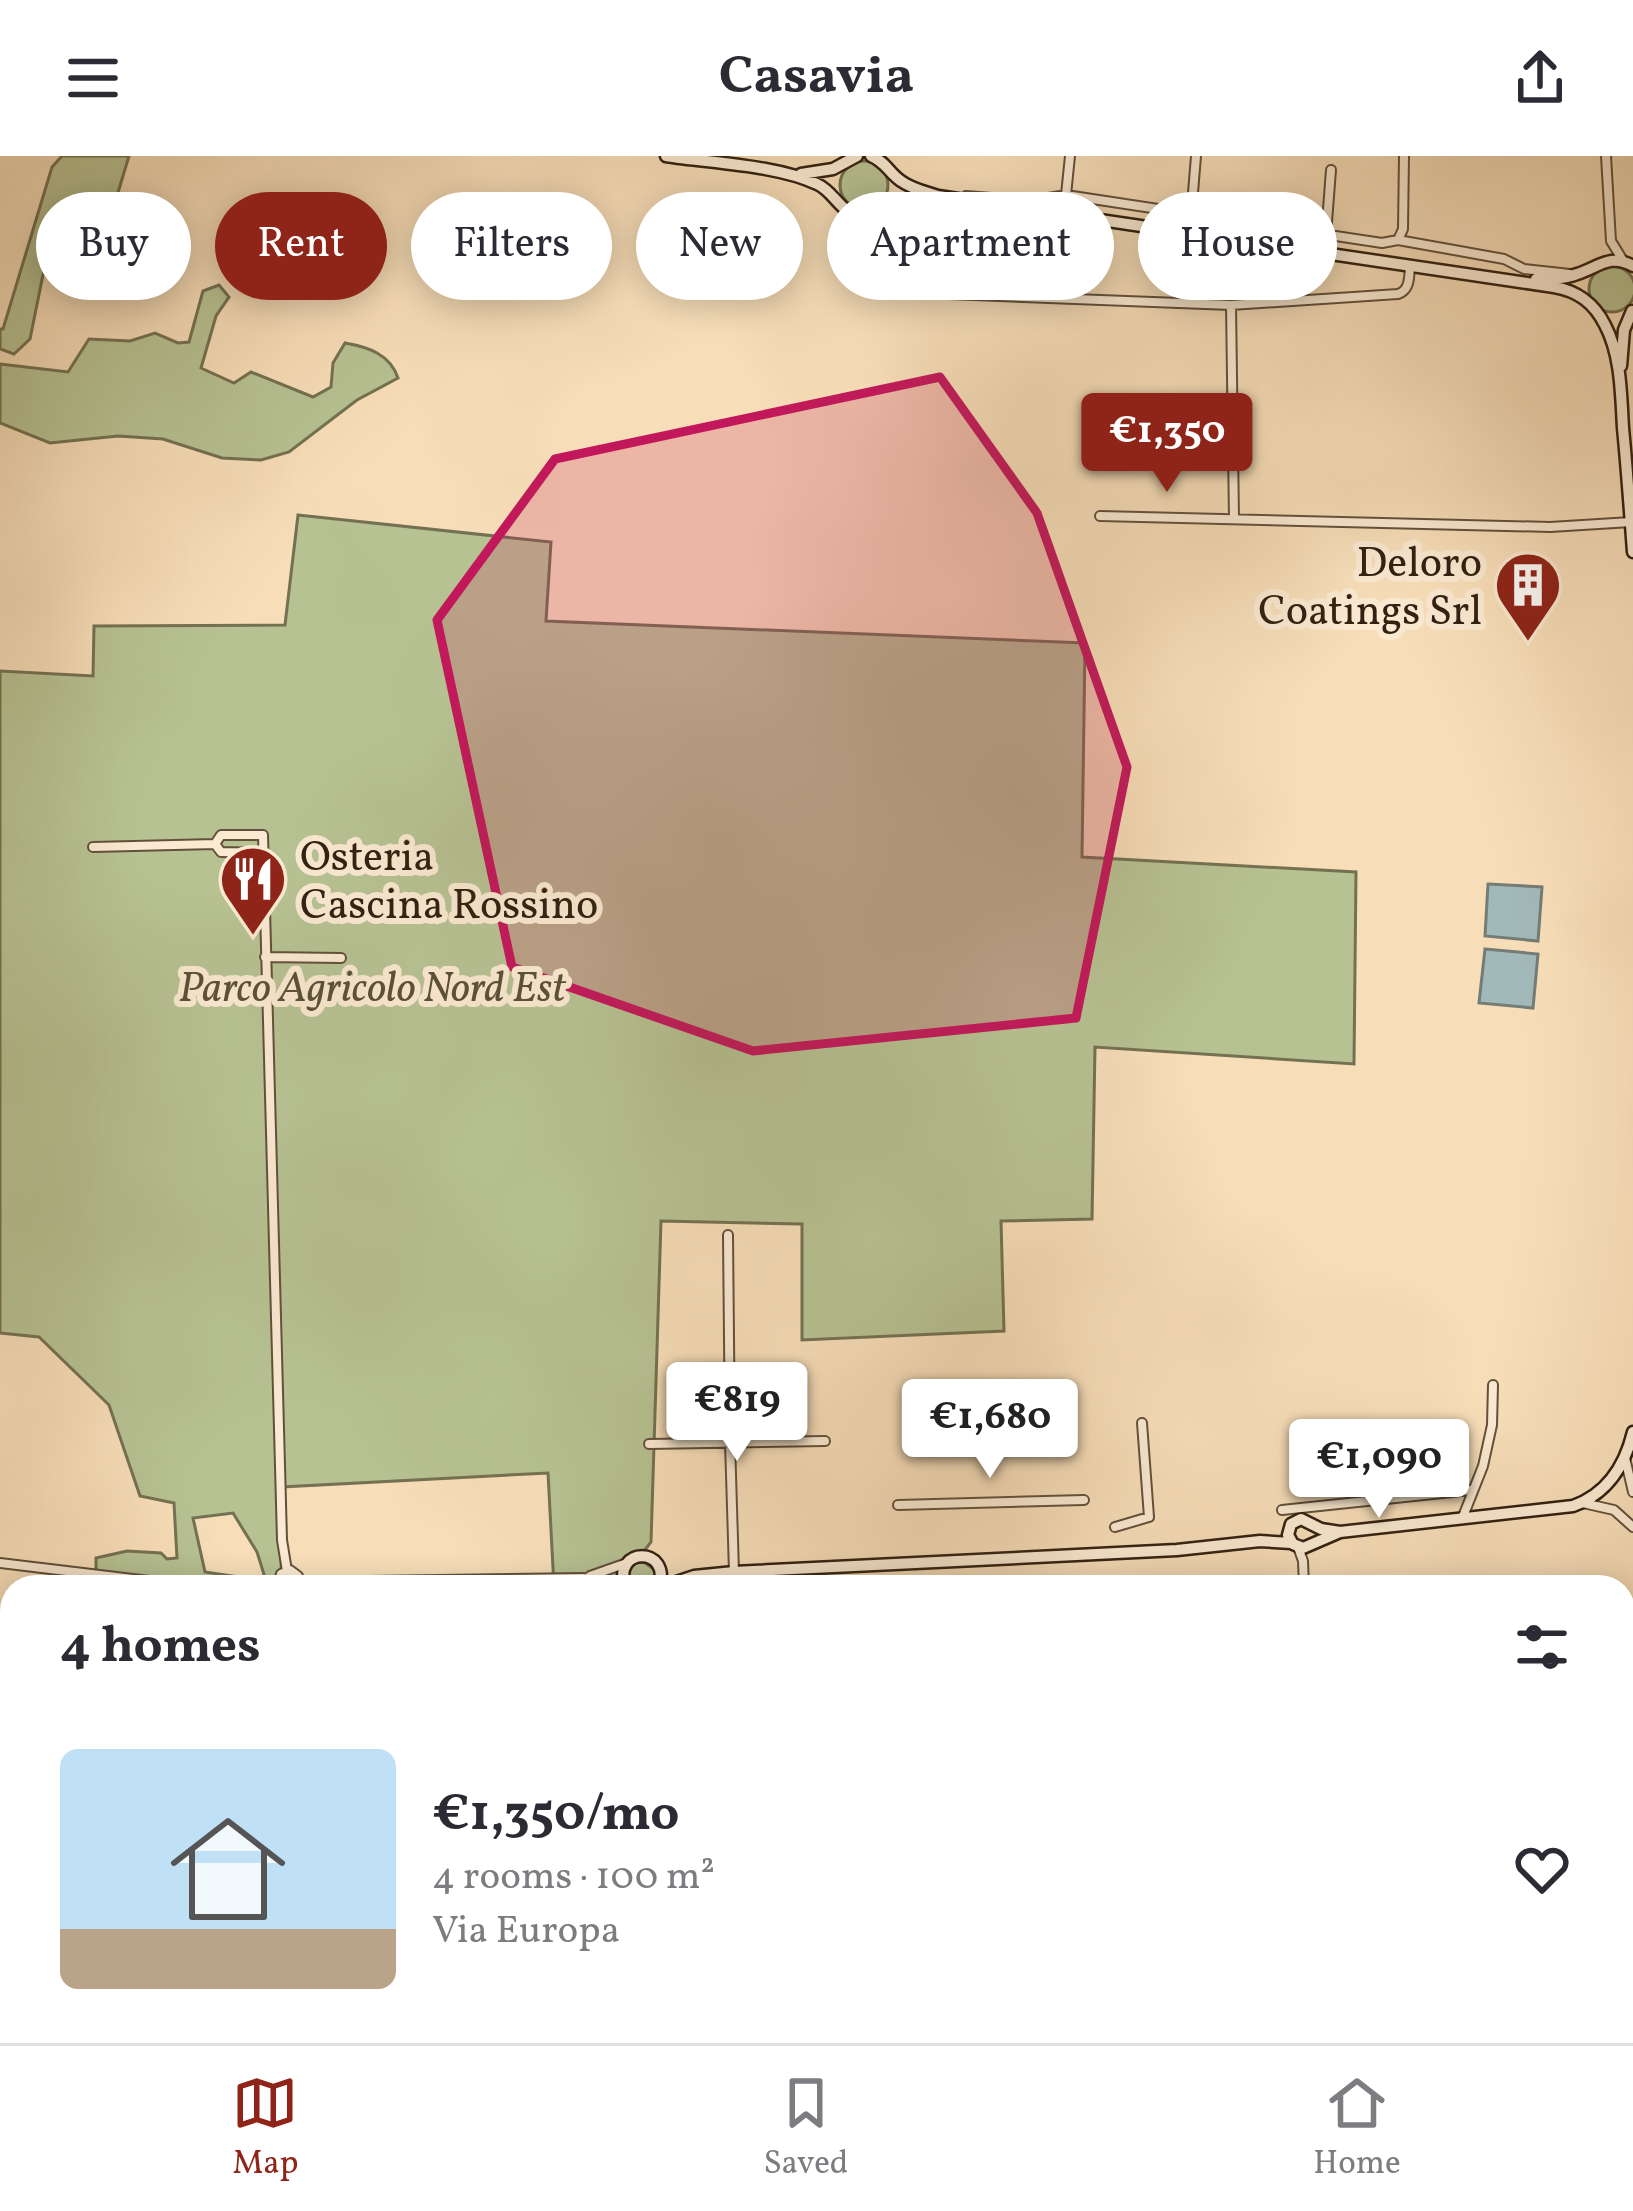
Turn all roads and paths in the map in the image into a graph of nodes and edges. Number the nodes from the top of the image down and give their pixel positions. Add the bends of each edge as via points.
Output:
1 (666, 156) edge
2 (1070, 156) edge
3 (1196, 156) edge
4 (1404, 156) edge
5 (1606, 156) edge
6 (878, 158) edge
7 (848, 160) edge
8 (1331, 170) dead end
9 (785, 174) junction
10 (892, 174) junction
11 (830, 192) edge
12 (835, 192) edge
13 (893, 192) edge
14 (928, 192) edge
15 (1066, 192) edge
16 (1193, 192) edge
17 (1329, 192) edge
18 (1114, 222) edge
19 (1337, 237) edge
20 (1398, 240) junction
21 (1611, 241) junction
22 (1628, 263) edge
23 (1599, 264) junction
24 (1410, 266) junction
25 (1574, 275) junction
26 (1509, 280) junction
27 (1102, 300) edge
28 (1231, 305) junction
29 (1592, 306) junction
30 (1632, 311) edge
31 (1620, 386) junction
32 (1100, 516) dead end
33 (1234, 518) junction
34 (1630, 522) edge
35 (1633, 552) edge
36 (214, 844) junction
37 (93, 847) dead end
38 (263, 853) junction
39 (265, 957) junction
40 (341, 958) dead end
41 (728, 1234) dead end
42 (1493, 1385) dead end
43 (1142, 1423) dead end
44 (1633, 1432) edge
45 (825, 1441) dead end
46 (730, 1442) junction
47 (649, 1444) dead end
48 (1625, 1457) junction
49 (1608, 1483) junction
50 (1471, 1490) junction
51 (1633, 1492) edge
52 (1084, 1500) dead end
53 (1582, 1503) junction
54 (898, 1505) dead end
55 (1282, 1510) dead end
56 (1462, 1519) junction
57 (1315, 1526) junction
58 (1115, 1527) dead end
59 (1633, 1527) edge
60 (1289, 1528) junction
61 (1340, 1532) junction
62 (1260, 1541) junction
63 (1303, 1545) junction
64 (657, 1562) junction
65 (0, 1563) edge
66 (627, 1563) junction
67 (287, 1570) junction
68 (734, 1572) junction
69 (706, 1574) junction
70 (100, 1575) edge
71 (280, 1575) edge
72 (296, 1575) edge
73 (597, 1575) edge
74 (622, 1575) edge
75 (662, 1575) edge
76 (700, 1575) edge
77 (1304, 1575) edge

1 - 9 main road
2 - 15 street
3 - 16 street
4 - 20 street
5 - 21 street
6 - 10 main road
7 - 9 main road
7 - 12 main road
8 - 17 street
9 - 11 main road
10 - 13 main road
10 - 14 main road
18 - 24 main road
19 - 20 street
20 - 25 street
21 - 22 street
21 - 23 street
22 - 23 main road
23 - 25 main road
23 - 29 main road via 1586,282
24 - 26 main road
24 - 28 street via 1408,286 1398,294
25 - 26 main road
26 - 29 main road via 1568,289
27 - 28 street
28 - 33 street
29 - 30 main road via 1613,317
29 - 31 main road via 1613,343
30 - 31 main road
31 - 34 main road
32 - 33 street
33 - 34 street
34 - 35 main road
36 - 37 street
36 - 38 street via 221,852
36 - 38 street via 221,835 263,835
38 - 39 street
39 - 40 street
39 - 67 street
41 - 46 street
42 - 50 street via 1492,1425
43 - 58 street via 1149,1517
44 - 48 main road
45 - 46 street
46 - 47 street
46 - 68 street
48 - 49 main road
48 - 51 street
49 - 51 street
49 - 53 main road
50 - 55 street
50 - 56 street
52 - 54 street
53 - 56 main road
53 - 59 street via 1614,1510
56 - 61 main road
57 - 60 main road via 1301,1519
57 - 61 main road
57 - 63 main road via 1317,1535
60 - 62 main road
60 - 63 main road
61 - 63 main road
62 - 63 main road
62 - 68 main road
63 - 77 street
64 - 66 main road via 641,1556
64 - 69 main road
64 - 75 main road
65 - 70 street
66 - 73 street
66 - 74 main road
67 - 71 street
67 - 72 street
68 - 69 main road
69 - 76 main road

